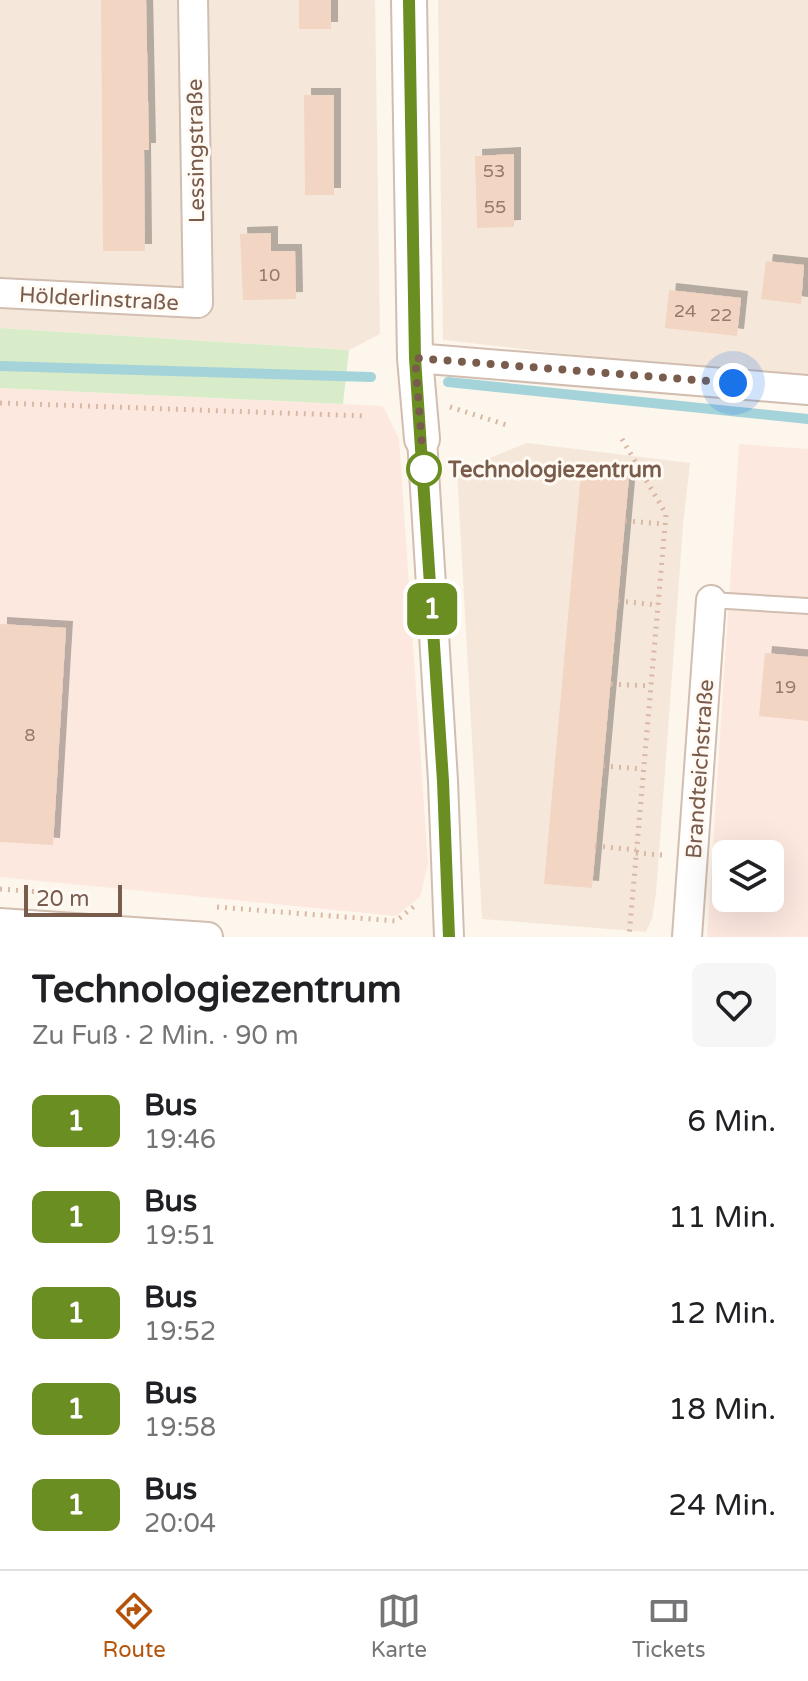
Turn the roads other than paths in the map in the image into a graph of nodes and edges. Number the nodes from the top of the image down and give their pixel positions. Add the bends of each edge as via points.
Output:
1 (193, 0) edge
2 (409, 0) edge
3 (0, 293) edge
4 (198, 303) joint
5 (415, 358) junction
6 (808, 390) edge
7 (422, 439) joint
8 (711, 600) joint
9 (808, 606) edge
10 (0, 923) edge
11 (208, 937) edge
12 (449, 937) edge
13 (687, 937) edge

1 - 4 street, Lessingstraße
2 - 5 street
3 - 4 street, Hölderlinstraße
5 - 6 street
5 - 7 street
7 - 12 street
8 - 9 lane
8 - 13 street, Brandteichstraße
10 - 11 street

